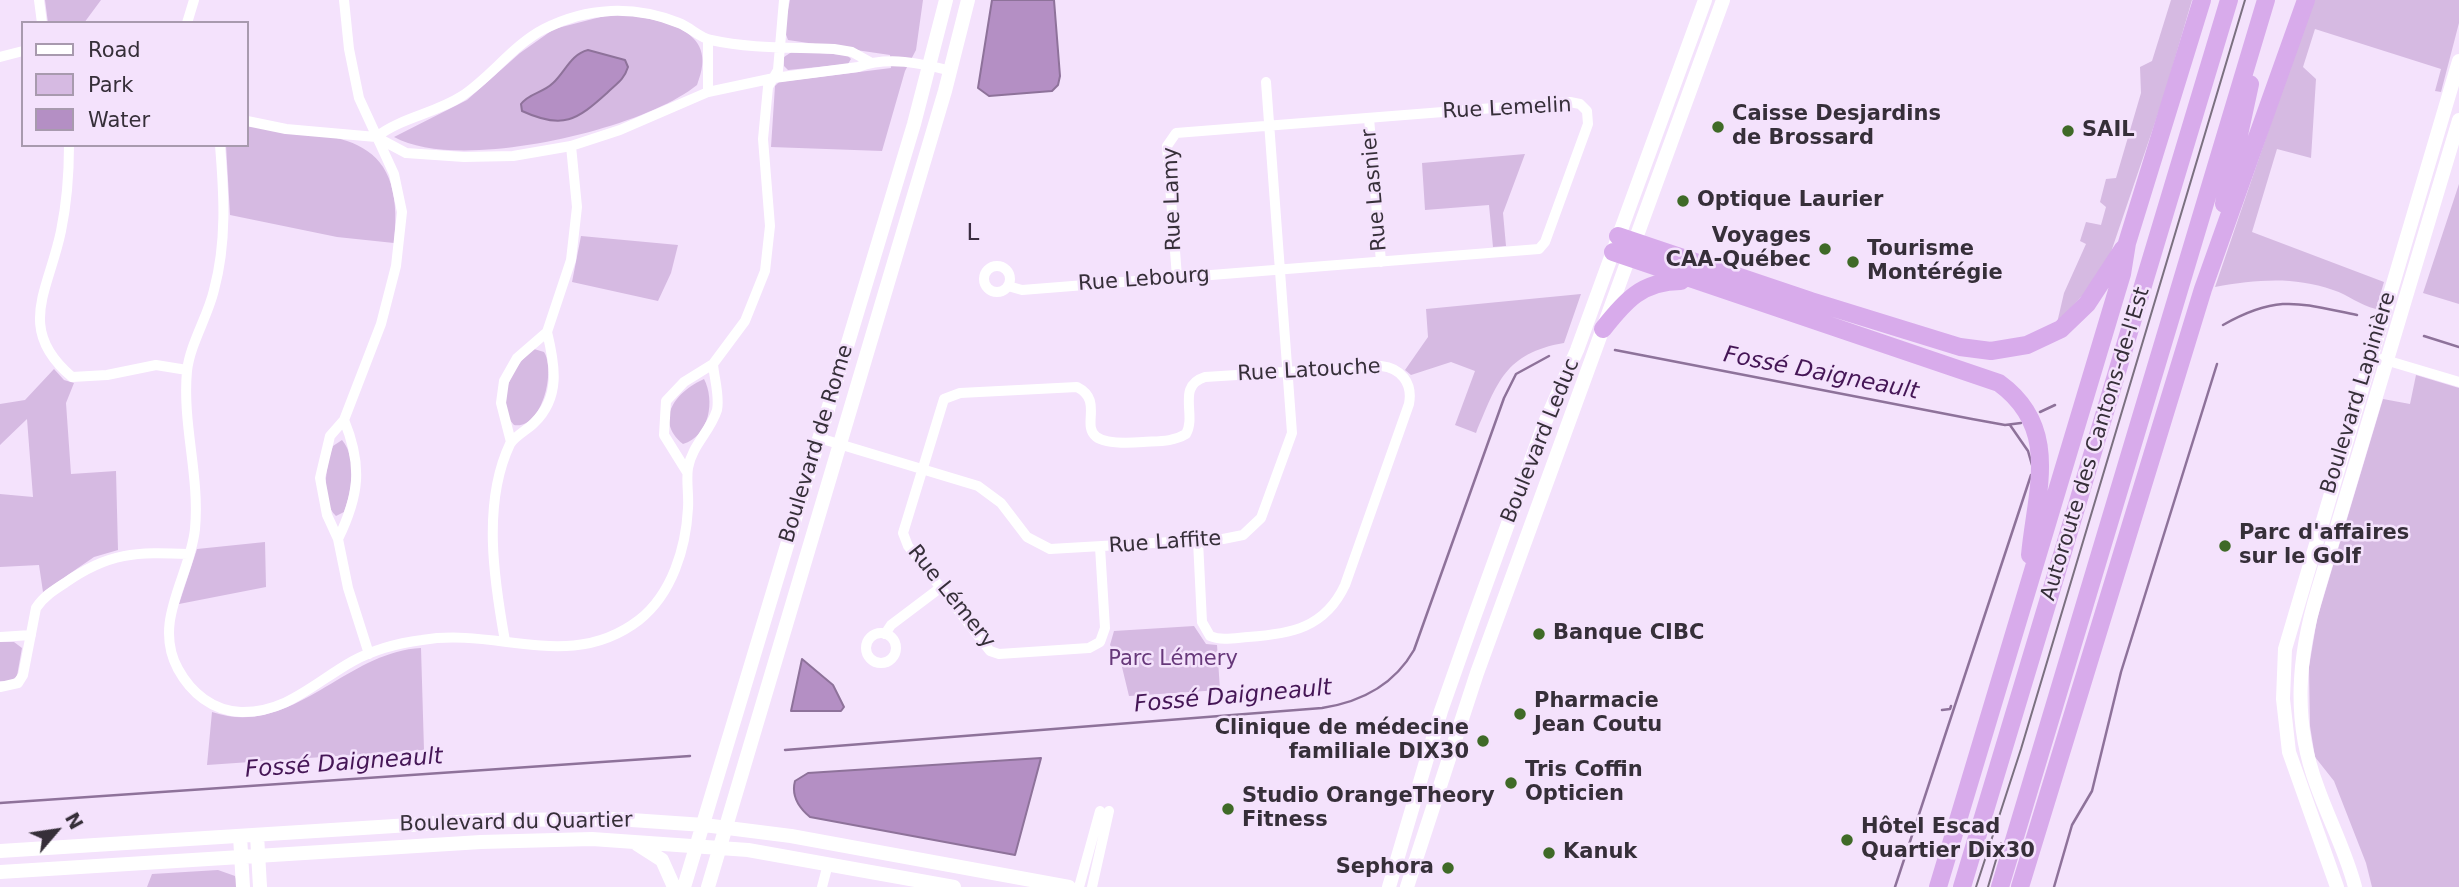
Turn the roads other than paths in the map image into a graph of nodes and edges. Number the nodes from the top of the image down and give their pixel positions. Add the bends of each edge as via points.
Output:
1 (39, 0) edge
2 (194, 0) edge
3 (344, 0) edge
4 (785, 0) edge
5 (946, 0) edge
6 (968, 0) edge
7 (1705, 0) edge
8 (1723, 0) edge
9 (2202, 0) edge
10 (2229, 0) edge
11 (2266, 0) edge
12 (2306, 0) edge
13 (42, 21) edge
14 (188, 21) edge
15 (2259, 21) junction
16 (708, 40) junction
17 (779, 46) junction
18 (21, 52) edge
19 (0, 57) edge
20 (2459, 61) edge
21 (870, 62) junction
22 (930, 65) junction
23 (951, 71) junction
24 (774, 78) junction
25 (1266, 82) dead end
26 (708, 92) junction
27 (1369, 118) junction
28 (248, 121) edge
29 (1270, 125) junction
30 (2439, 128) junction
31 (2457, 131) edge
32 (376, 137) junction
33 (570, 146) junction
34 (69, 147) edge
35 (220, 147) edge
36 (2127, 243) junction
37 (1624, 247) junction
38 (1381, 262) junction
39 (1282, 270) junction
40 (1177, 278) junction
41 (1691, 281) junction
42 (1008, 286) dead end
43 (2203, 289) junction
44 (1603, 330) junction
45 (547, 332) junction
46 (2371, 356) junction
47 (2387, 360) junction
48 (713, 364) junction
49 (187, 370) junction
50 (1289, 371) junction
51 (2459, 382) edge
52 (344, 420) junction
53 (819, 438) junction
54 (511, 442) junction
55 (840, 444) junction
56 (921, 469) junction
57 (687, 472) junction
58 (338, 539) junction
59 (1198, 541) junction
60 (1100, 547) junction
61 (189, 554) junction
62 (940, 588) junction
63 (2025, 598) junction
64 (885, 634) dead end
65 (30, 635) junction
66 (0, 637) edge
67 (505, 641) junction
68 (369, 654) junction
69 (0, 687) edge
70 (704, 825) junction
71 (725, 827) junction
72 (257, 835) junction
73 (240, 836) junction
74 (629, 841) junction
75 (698, 845) junction
76 (720, 847) junction
77 (0, 851) edge
78 (258, 856) junction
79 (241, 857) junction
80 (828, 864) junction
81 (0, 872) edge
82 (243, 887) edge
83 (260, 887) edge
84 (674, 887) edge
85 (684, 887) edge
86 (708, 887) edge
87 (822, 887) edge
88 (954, 887) edge
89 (1069, 887) edge
90 (1079, 887) edge
91 (1092, 887) edge
92 (1389, 887) edge
93 (1407, 887) edge
94 (1938, 887) edge
95 (1962, 887) edge
96 (2000, 887) edge
97 (2020, 887) edge
98 (2337, 887) edge
99 (2355, 887) edge

1 - 13 street
2 - 14 street
3 - 32 street via 359,98
4 - 17 street
5 - 22 main road, Boulevard de Rome
6 - 23 main road, Boulevard de Rome
7 - 37 main road, Boulevard Leduc
8 - 37 main road, Boulevard Leduc
9 - 36 highway
10 - 95 highway, Autoroute des Cantons-de-l'Est
11 - 15 highway, Autoroute des Cantons-de-l'Est
12 - 43 highway
15 - 43 highway via 2244,122
15 - 96 highway, Autoroute des Cantons-de-l'Est
16 - 17 street
16 - 26 street
16 - 32 street via 682,24 635,11 567,19 523,44 462,96 393,124
17 - 21 street via 852,52
17 - 24 street
18 - 19 street
20 - 30 main road, Boulevard Lapinière
21 - 22 street
21 - 24 street
22 - 23 street
22 - 53 main road, Boulevard de Rome
23 - 55 main road, Boulevard de Rome
24 - 26 street
24 - 48 street via 766,96 763,138 770,226 765,271 751,310
25 - 29 street, Rue Laffite
26 - 33 street
27 - 29 street, Rue Lemelin
27 - 38 street, Rue Lasnier
27 - 38 street, Rue Lemelin via 1574,102 1584,107 1589,119 1541,248
28 - 32 street
29 - 39 street, Rue Laffite
29 - 40 street, Rue Lamy via 1183,131 1168,140
30 - 31 street
30 - 46 main road, Boulevard Lapinière
31 - 47 main road, Boulevard Lapinière
32 - 33 street via 406,153 464,157 513,156
32 - 52 street via 400,193 400,241 381,324
33 - 45 street via 576,182 575,230 565,284
34 - 49 street via 61,233 40,302 39,327 47,351 72,377 156,365
35 - 49 street via 225,210 222,251 215,288
36 - 37 highway via 2087,304 2068,324 2036,342 1991,351 1953,345
36 - 63 highway via 2122,274
37 - 41 highway
37 - 44 main road, Boulevard Leduc
37 - 92 main road, Boulevard Leduc via 1543,428 1456,667
38 - 39 street, Rue Lemelin
39 - 40 street, Rue Lebourg
39 - 50 street, Rue Laffite
40 - 42 street, Rue Lebourg via 1022,290
41 - 44 highway via 1644,287
41 - 63 highway via 1975,373 2013,394 2034,423 2040,456
43 - 97 highway
44 - 93 main road, Boulevard Leduc via 1472,685
45 - 54 street via 555,373 551,395 542,415
45 - 54 street via 517,358 504,380 501,404
46 - 47 street
46 - 98 main road, Boulevard Lapinière via 2292,619 2283,678 2293,768
47 - 51 street
47 - 99 main road, Boulevard Lapinière via 2309,619 2301,664 2300,704 2308,760
48 - 57 street via 716,411 692,451
48 - 57 street via 684,382 664,409 664,435
49 - 61 street via 196,485
50 - 56 street, Rue Latouche via 1198,379 1189,389 1186,434 1169,440 1113,444 1094,434 1088,397 1077,387 954,394 940,405
50 - 59 street, Rue Laffite via 1291,438 1265,511 1243,535
50 - 59 street, Rue Latouche via 1384,366 1401,373 1409,388 1409,404 1343,590 1323,616 1301,630 1285,635 1213,638 1202,622
52 - 58 street via 357,482 354,505
52 - 58 street via 330,436 320,478 327,516
53 - 55 street, Rue Laffite
53 - 70 main road, Boulevard de Rome
54 - 67 street via 493,530 494,572
55 - 56 street, Rue Laffite
55 - 71 main road, Boulevard de Rome
56 - 60 street, Rue Laffite via 985,490 1027,537 1044,547
56 - 62 street, Rue Lémery via 903,533
57 - 67 street via 683,542 668,584 645,614 616,635 584,646 542,647
58 - 68 street
59 - 60 street, Rue Laffite
60 - 62 street, Rue Lémery via 1104,634 1093,647 993,653
61 - 65 street via 116,557 93,564 41,601
61 - 68 street via 169,619 169,638 178,669 213,706 233,711 270,709 294,700
62 - 64 street
63 - 94 highway
65 - 66 street
65 - 69 street via 23,675 18,682
67 - 68 street via 447,637
70 - 71 main road, Boulevard du Quartier
70 - 72 main road, Boulevard du Quartier via 548,818
70 - 75 main road, Boulevard de Rome
71 - 76 main road, Boulevard de Rome
71 - 89 main road, Boulevard du Quartier
72 - 73 main road, Boulevard du Quartier
72 - 78 main road
73 - 77 main road, Boulevard du Quartier
73 - 79 main road
74 - 75 main road, Boulevard du Quartier
74 - 78 main road, Boulevard du Quartier via 516,840
74 - 84 main road via 662,860
75 - 76 main road, Boulevard du Quartier
75 - 85 main road, Boulevard de Rome
76 - 80 main road, Boulevard du Quartier
76 - 86 main road, Boulevard de Rome
78 - 79 main road, Boulevard du Quartier
78 - 83 main road
79 - 81 main road, Boulevard du Quartier
79 - 82 main road
80 - 87 street
80 - 88 main road, Boulevard du Quartier
90 - 91 street via 1104,811

